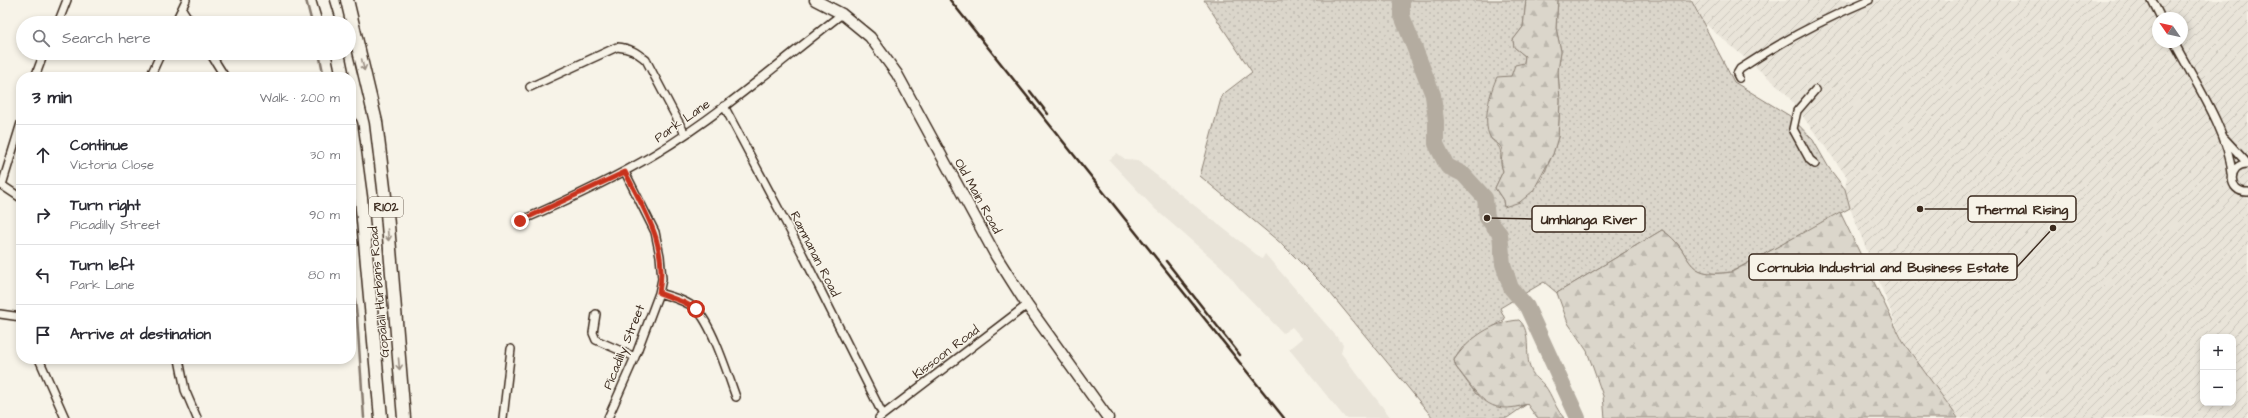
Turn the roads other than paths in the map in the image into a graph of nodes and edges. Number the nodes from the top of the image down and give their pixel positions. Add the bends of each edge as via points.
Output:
1 (67, 0) edge
2 (186, 0) edge
3 (323, 0) edge
4 (347, 0) edge
5 (815, 0) edge
6 (1869, 0) edge
7 (2152, 0) edge
8 (827, 2) edge
9 (182, 9) junction
10 (2158, 12) edge
11 (842, 14) junction
12 (61, 16) edge
13 (179, 16) edge
14 (186, 16) edge
15 (328, 16) edge
16 (351, 16) edge
17 (356, 38) edge
18 (2177, 48) edge
19 (41, 60) edge
20 (158, 60) edge
21 (214, 60) edge
22 (339, 60) edge
23 (37, 72) edge
24 (152, 72) edge
25 (222, 72) edge
26 (342, 72) edge
27 (1739, 78) dead end
28 (530, 87) dead end
29 (1815, 90) dead end
30 (724, 106) junction
31 (685, 134) junction
32 (2224, 137) junction
33 (16, 138) edge
34 (356, 161) edge
35 (1815, 164) dead end
36 (2247, 164) edge
37 (625, 172) junction
38 (2232, 174) junction
39 (1, 185) edge
40 (2246, 194) edge
41 (16, 195) edge
42 (520, 221) dead end
43 (659, 293) junction
44 (1027, 305) junction
45 (0, 314) edge
46 (596, 314) dead end
47 (16, 316) edge
48 (512, 349) dead end
49 (635, 357) junction
50 (41, 364) edge
51 (180, 364) edge
52 (736, 397) dead end
53 (881, 416) edge
54 (65, 418) edge
55 (197, 418) edge
56 (381, 418) edge
57 (404, 418) edge
58 (503, 418) edge
59 (608, 418) edge
60 (1108, 418) edge

1 - 12 street
2 - 9 street
3 - 15 main road
4 -> 16 main road, Gopalall Hurbans Road / R102
5 - 8 street, Old Main Road
6 - 27 street via 1775,45 1740,69 1737,74
7 - 10 street
8 - 11 street, Old Main Road
9 - 13 street
9 - 14 street
11 - 30 street, Park Lane
11 - 44 street, Old Main Road via 870,37 897,74 996,256
17 -> 57 main road, Gopalall Hurbans Road / R102 via 376,122
18 - 32 street
19 - 23 street
20 - 24 street
21 - 25 street
22 - 26 main road
28 - 31 street via 617,47 627,48 636,51 646,60
29 - 35 street via 1797,111 1793,129 1810,160
30 - 31 street, Park Lane
30 - 53 street, Ramnanan Road via 803,255
31 - 37 street, Park Lane
32 - 36 street
32 - 38 street
33 - 39 street
34 - 56 main road, Gopalall Hurbans Road / R102
36 - 38 street via 2238,166
37 - 42 street, Park Lane
37 - 43 street, Picadilly Street via 655,232 662,279
38 - 40 street via 2232,183
39 - 41 street
43 - 49 street, Picadilly Street
43 - 52 street via 690,305 702,316 722,356
44 - 53 street, Kissoon Road
44 - 60 street, Old Main Road
45 - 47 street
46 - 49 street via 593,333 596,340
48 - 58 street
49 - 59 street, Picadilly Street
50 - 54 street
51 - 55 street via 185,390

